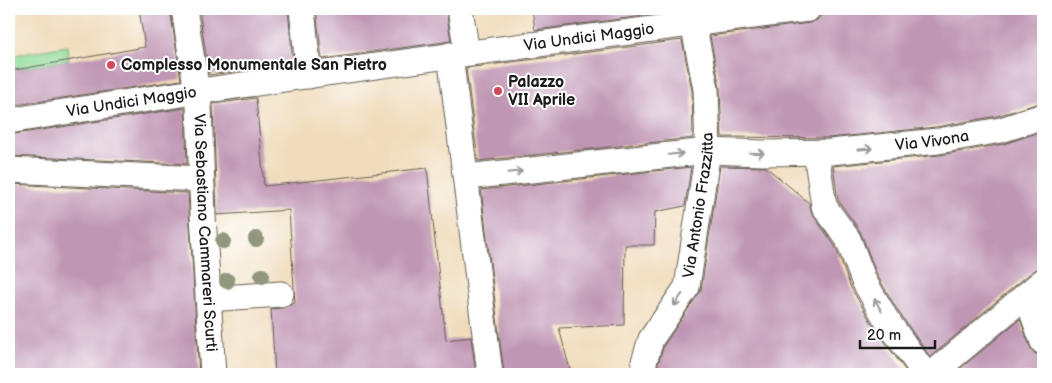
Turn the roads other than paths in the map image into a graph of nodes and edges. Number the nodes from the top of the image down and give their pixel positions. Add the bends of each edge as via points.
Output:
1 (184, 9) edge
2 (302, 9) edge
3 (460, 9) edge
4 (808, 9) edge
5 (687, 22) junction
6 (459, 54) junction
7 (309, 76) junction
8 (196, 91) junction
9 (1043, 116) edge
10 (9, 121) edge
11 (708, 151) junction
12 (816, 153) junction
13 (9, 170) edge
14 (466, 177) junction
15 (201, 179) junction
16 (1034, 288) edge
17 (281, 294) dead end
18 (208, 299) junction
19 (1043, 342) edge
20 (935, 373) edge
21 (213, 374) edge
22 (490, 374) edge
23 (644, 374) edge

1 - 8 street, Via Sebastiano Cammareri Scurti
2 - 7 street
3 - 6 street
4 - 5 street, Via Undici Maggio
5 - 6 street, Via Undici Maggio
5 - 11 street, Via Antonio Frazzitta via 706,89
6 - 7 street, Via Undici Maggio
6 - 14 street
7 - 8 street, Via Undici Maggio
8 - 10 street, Via Undici Maggio
8 - 15 street, Via Sebastiano Cammareri Scurti
12 -> 9 street, Via Vivona via 938,141 1001,130
11 -> 12 street, Via Vivona
14 -> 11 street, Via Vivona
11 -> 23 street, Via Antonio Frazzitta via 687,287 651,339
20 -> 12 street via 886,320 864,281 848,239 824,206
13 - 15 street
14 - 22 street
15 - 18 street, Via Sebastiano Cammareri Scurti
16 - 19 street
16 - 20 street
17 - 18 street
18 - 21 street, Via Sebastiano Cammareri Scurti

